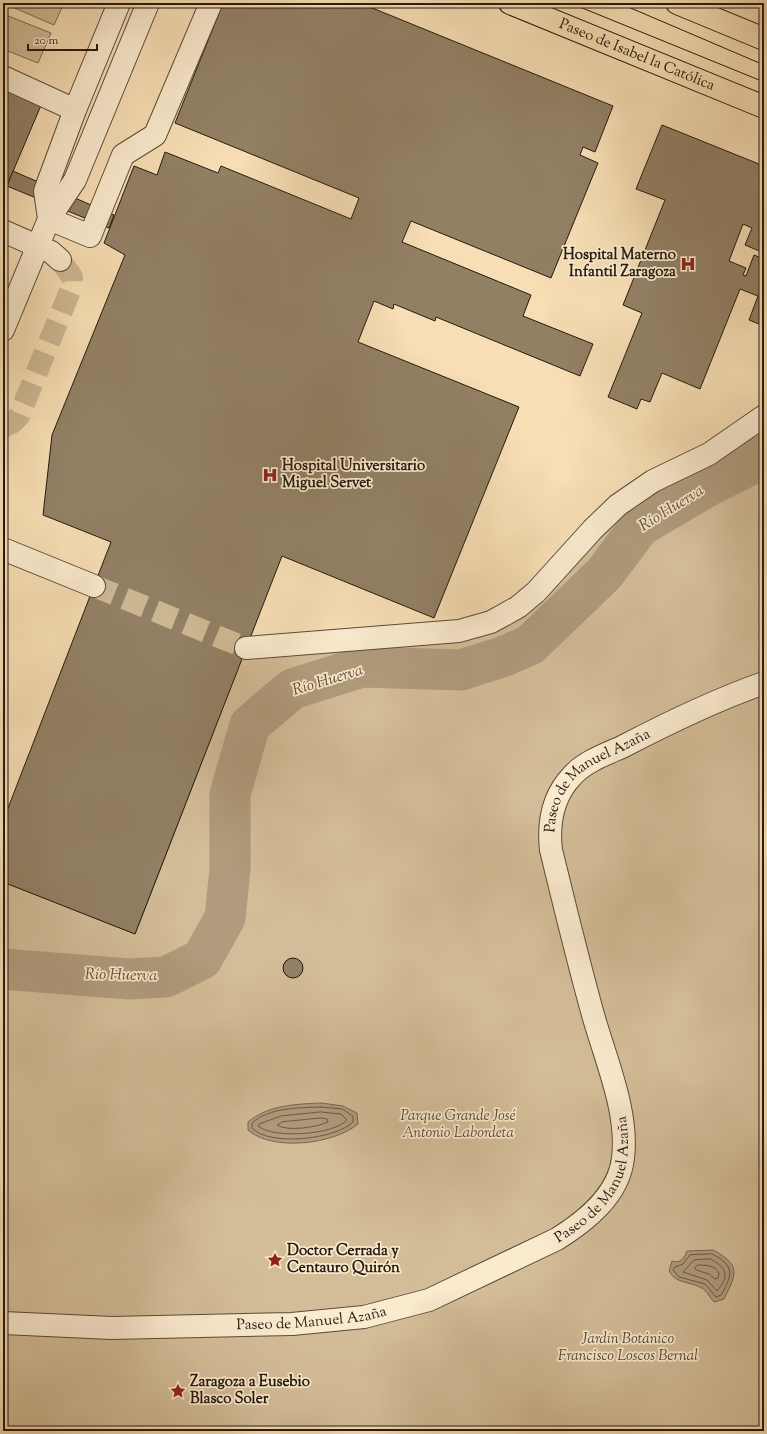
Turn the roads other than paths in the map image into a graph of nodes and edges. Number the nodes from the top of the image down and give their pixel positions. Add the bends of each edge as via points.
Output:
1 (119, 3) edge
2 (148, 3) edge
3 (212, 3) edge
4 (510, 3) edge
5 (678, 3) edge
6 (764, 39) edge
7 (3, 77) edge
8 (764, 107) edge
9 (75, 110) junction
10 (49, 219) junction
11 (3, 231) edge
12 (38, 246) junction
13 (60, 260) tunnel mouth
14 (3, 330) edge
15 (764, 416) edge
16 (3, 550) edge
17 (94, 586) tunnel mouth
18 (246, 648) tunnel mouth
19 (764, 683) edge
20 (3, 1323) edge

1 - 9 street
2 - 10 street via 75,180
3 - 10 street via 155,135 123,155 90,236
4 - 8 main road, Paseo de Isabel la Católica
5 - 6 main road
7 - 9 street
9 - 10 street via 45,191
10 - 12 street
11 - 12 street
12 - 13 street
12 - 14 street
15 - 18 street via 709,454 653,481 618,505 536,592 518,607 491,622 459,631
16 - 17 street
19 - 20 street, Paseo de Manuel Azaña via 732,694 591,762 572,775 551,813 551,850 622,1124 623,1158 617,1176 608,1195 576,1227 557,1239 429,1300 364,1317 292,1324 120,1327

